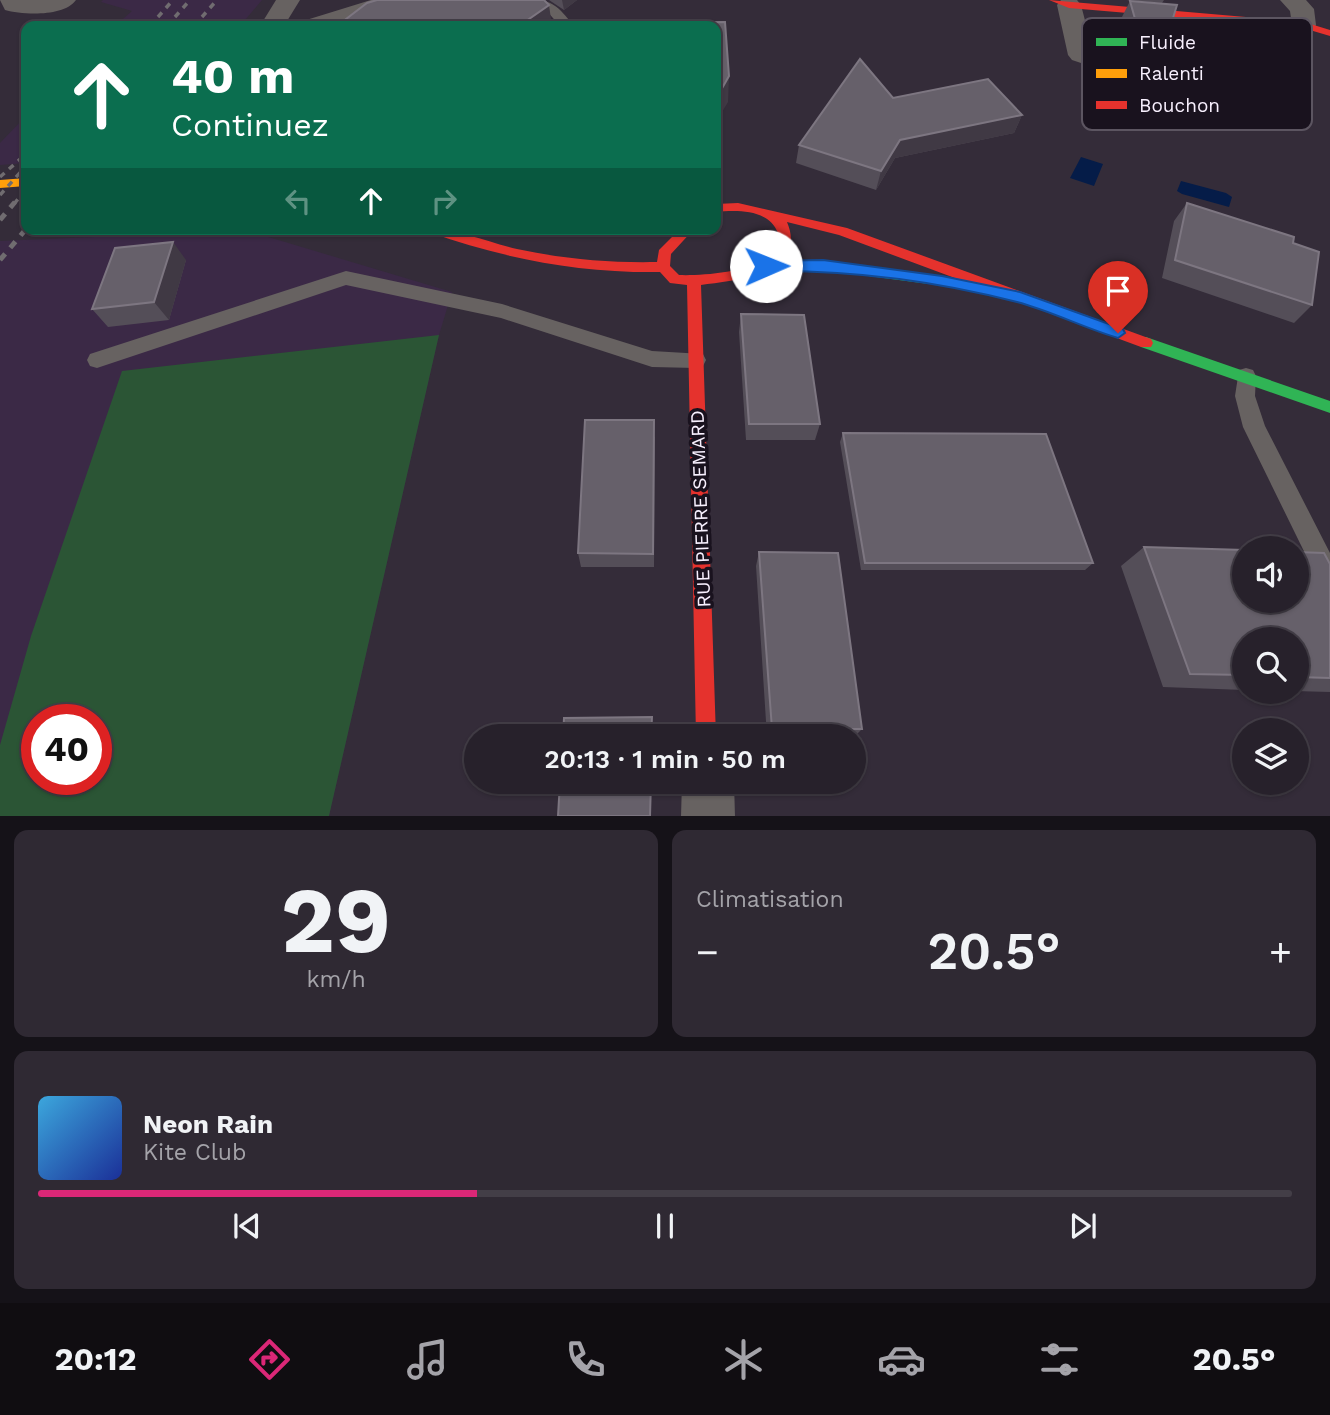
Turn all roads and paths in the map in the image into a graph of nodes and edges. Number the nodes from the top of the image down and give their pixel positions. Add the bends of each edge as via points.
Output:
1 (10, 0) edge
2 (64, 0) edge
3 (288, 0) edge
4 (396, 0) edge
5 (540, 0) edge
6 (1292, 0) edge
7 (1061, 2) edge
8 (1230, 18) edge
9 (1303, 18) edge
10 (275, 21) edge
11 (328, 21) edge
12 (563, 21) edge
13 (1312, 27) edge
14 (1330, 33) edge
15 (1081, 55) dead end
16 (21, 182) edge
17 (0, 184) edge
18 (721, 208) edge
19 (770, 214) junction
20 (449, 235) edge
21 (682, 235) edge
22 (766, 266) junction
23 (663, 267) junction
24 (694, 281) junction
25 (1020, 297) junction
26 (97, 360) dead end
27 (696, 360) junction
28 (1246, 376) junction
29 (1330, 407) edge
30 (1330, 578) edge
31 (706, 724) edge
32 (708, 794) edge
33 (708, 816) edge

1 - 2 street via 13,5 30,8
3 - 10 street
4 - 11 street
5 - 12 lane
6 - 9 street via 1302,9
7 - 8 street
7 - 15 street
13 - 14 street
16 - 17 street
18 - 19 street via 748,206
19 - 22 street via 785,233 785,243
19 - 25 street via 842,231
20 - 23 street via 520,257 614,270
21 - 23 street via 664,253
22 - 24 street
22 - 25 street via 823,265
23 - 24 street via 674,279
24 - 27 street, RUE PIERRE SEMARD
25 - 28 street
26 - 27 lane via 346,278 502,311 652,359
27 - 31 street, RUE PIERRE SEMARD
28 - 29 street
28 - 30 lane via 1245,396 1254,427
32 - 33 street

